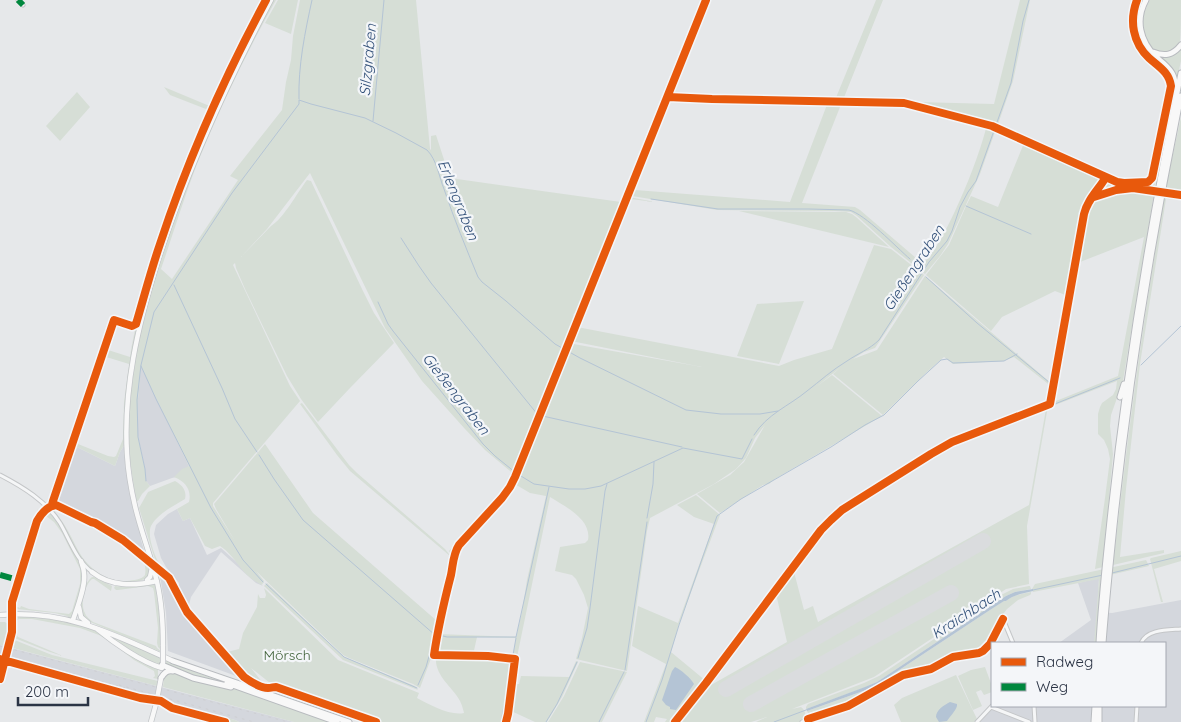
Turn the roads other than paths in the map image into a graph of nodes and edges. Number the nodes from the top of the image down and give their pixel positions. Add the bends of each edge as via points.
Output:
1 (18, 0) edge
2 (271, 0) edge
3 (1146, 0) edge
4 (23, 5) dead end
5 (1181, 45) edge
6 (1151, 51) junction
7 (1181, 73) edge
8 (1179, 95) edge
9 (1128, 374) junction
10 (1120, 397) dead end
11 (1114, 450) dead end
12 (1116, 468) junction
13 (0, 475) edge
14 (81, 561) junction
15 (1108, 563) junction
16 (152, 565) junction
17 (92, 572) junction
18 (84, 578) junction
19 (1107, 579) junction
20 (147, 580) junction
21 (157, 581) junction
22 (134, 584) junction
23 (83, 587) junction
24 (79, 602) junction
25 (0, 615) edge
26 (73, 620) junction
27 (96, 627) junction
28 (1181, 629) edge
29 (991, 642) edge
30 (991, 642) edge
31 (1013, 642) edge
32 (1099, 642) edge
33 (1103, 642) edge
34 (1142, 642) edge
35 (173, 661) junction
36 (162, 665) junction
37 (176, 671) junction
38 (161, 678) junction
39 (250, 692) junction
40 (991, 707) edge
41 (994, 707) edge
42 (1034, 707) edge
43 (1095, 707) edge
44 (1100, 707) edge
45 (1137, 707) edge
46 (151, 722) edge
47 (337, 722) edge
48 (349, 722) edge
49 (802, 722) edge
50 (977, 722) edge
51 (1029, 722) edge
52 (1035, 722) edge
53 (1094, 722) edge
54 (1099, 722) edge
55 (1136, 722) edge

1 - 4 street
2 - 16 main road via 228,83 198,151 162,250 138,335 129,382 127,448 135,507
3 - 6 highway via 1140,16 1140,28
5 - 6 highway via 1169,55
6 - 8 highway via 1172,73
7 - 8 highway
8 - 9 highway via 1152,221
8 - 15 highway via 1134,362
9 - 10 highway
9 - 12 highway
11 - 12 highway
12 - 15 highway
13 - 14 street via 48,508
14 - 17 street
14 - 18 main road
15 - 19 highway
16 - 20 main road
16 - 21 main road
17 - 18 main road
17 - 22 main road via 106,581
17 - 23 main road
18 - 23 main road
19 - 32 highway
19 - 33 highway
20 - 21 main road
20 - 22 main road
21 - 22 main road
21 - 36 main road, bridge via 162,616
23 - 24 main road
24 - 26 main road
24 - 27 main road via 81,617
25 - 26 main road via 36,614
26 - 27 main road
27 - 35 main road
27 - 36 main road via 132,654
28 - 34 street via 1149,634
29 - 31 street via 1003,619
30 - 49 street via 979,653 954,657 931,669 903,675 848,706
35 - 39 highway
35 - 48 highway
36 - 37 highway
36 - 38 main road
37 - 38 highway via 168,670
37 - 39 highway
38 - 46 main road, bridge
39 - 47 highway
40 - 50 street
41 - 51 street
42 - 52 street
43 - 53 highway
44 - 54 highway
45 - 55 street

